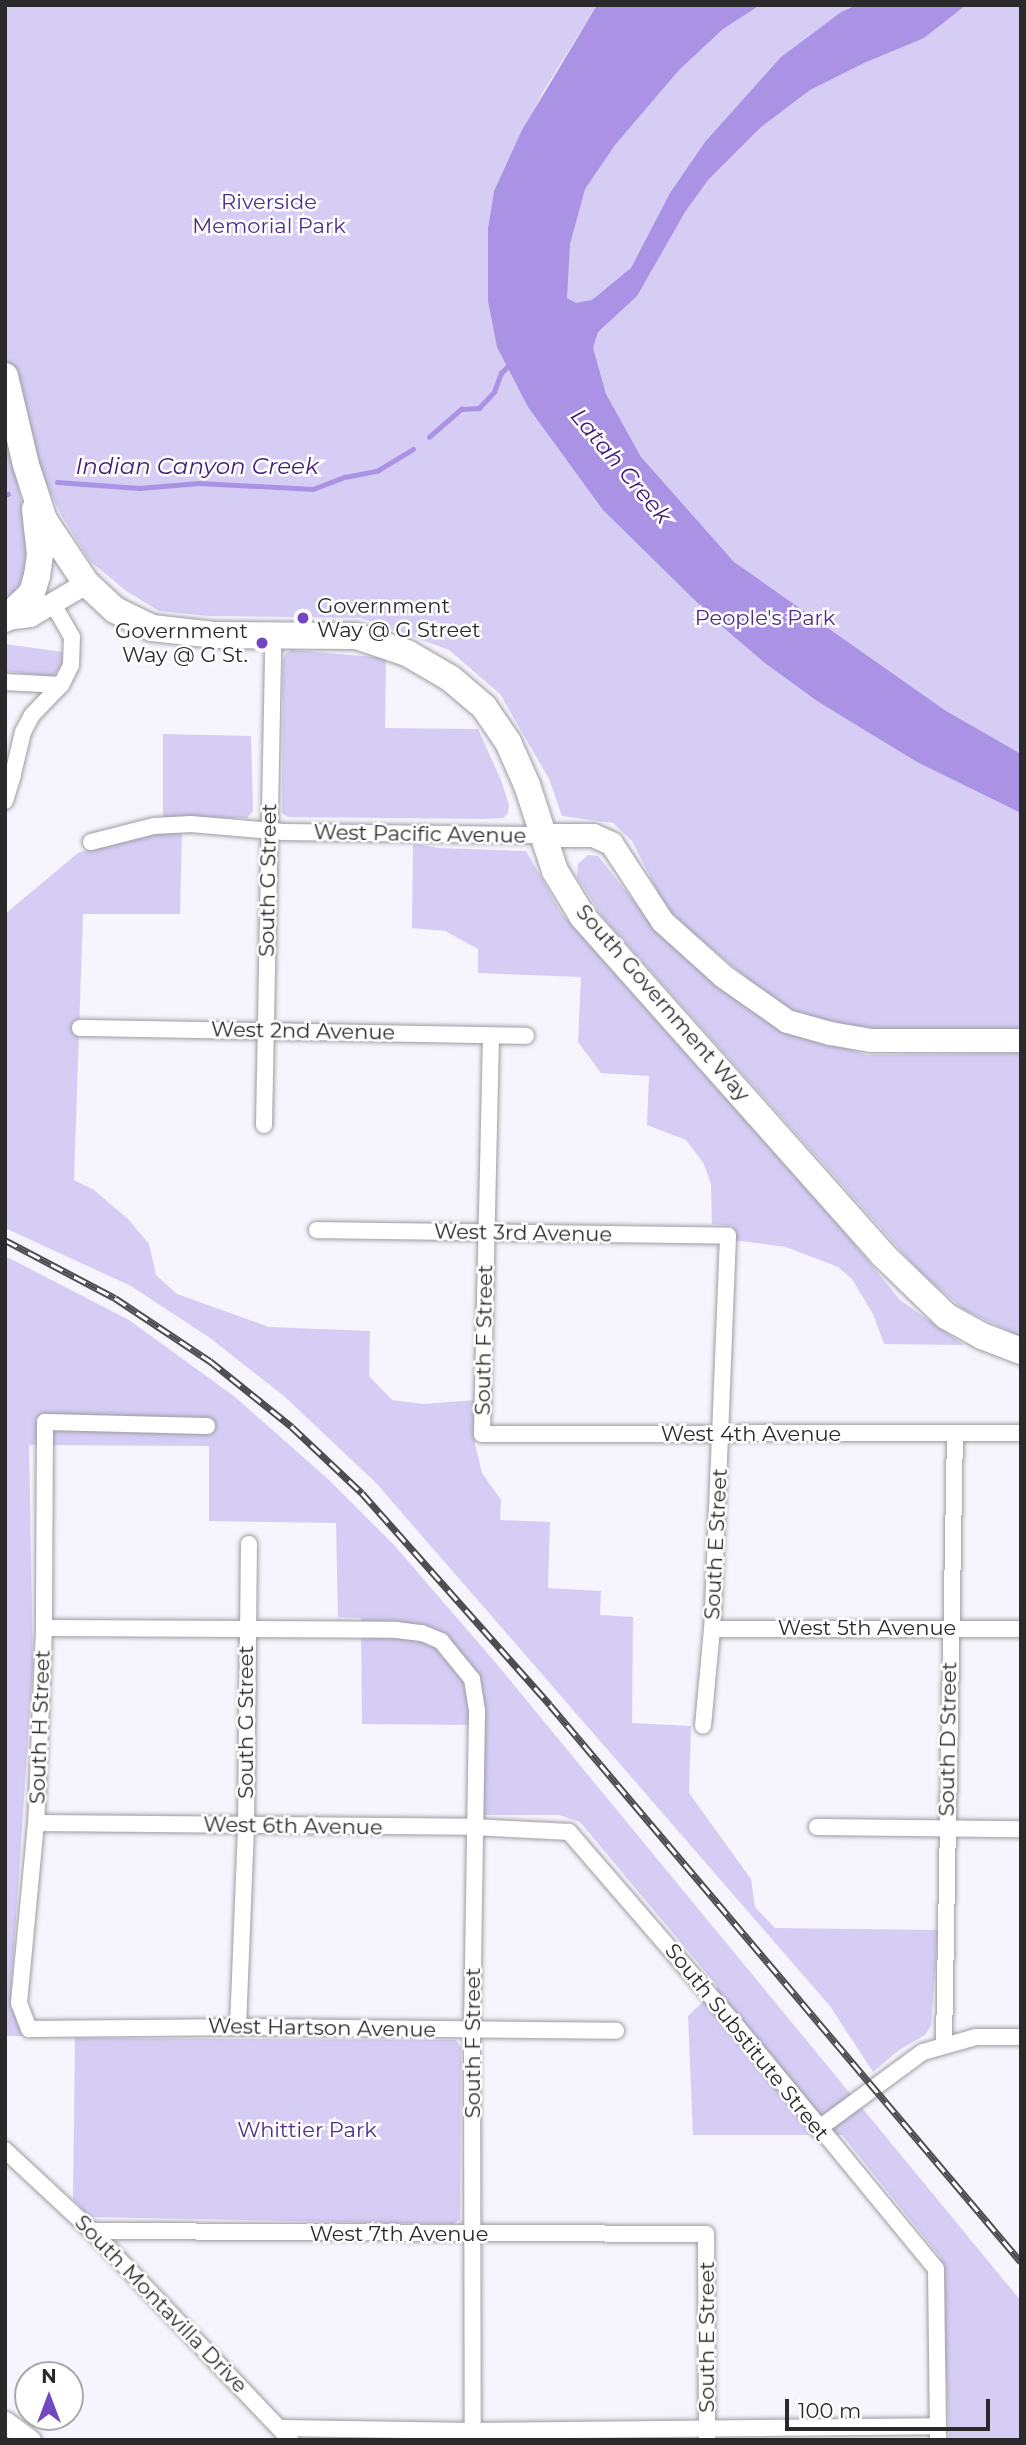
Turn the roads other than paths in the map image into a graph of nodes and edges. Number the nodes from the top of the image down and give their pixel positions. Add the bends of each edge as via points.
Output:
1 (5, 376) edge
2 (36, 493) junction
3 (86, 583) junction
4 (53, 604) junction
5 (5, 619) edge
6 (273, 635) junction
7 (5, 682) edge
8 (61, 685) junction
9 (9, 774) edge
10 (5, 801) edge
11 (269, 830) junction
12 (542, 835) junction
13 (91, 842) dead end
14 (80, 1028) dead end
15 (266, 1030) junction
16 (491, 1036) junction
17 (526, 1036) dead end
18 (1021, 1040) edge
19 (264, 1125) dead end
20 (317, 1230) dead end
21 (486, 1232) junction
22 (728, 1236) joint
23 (1021, 1352) edge
24 (207, 1426) dead end
25 (482, 1433) joint
26 (721, 1433) junction
27 (1021, 1433) edge
28 (956, 1435) junction
29 (249, 1544) dead end
30 (44, 1628) junction
31 (950, 1628) junction
32 (712, 1629) junction
33 (1021, 1629) edge
34 (246, 1631) junction
35 (703, 1726) dead end
36 (36, 1823) junction
37 (246, 1826) junction
38 (474, 1827) junction
39 (817, 1827) dead end
40 (946, 1828) junction
41 (550, 1829) joint
42 (1021, 1829) edge
43 (238, 2026) junction
44 (29, 2029) joint
45 (472, 2030) junction
46 (617, 2031) dead end
47 (1021, 2037) edge
48 (944, 2044) junction
49 (818, 2129) junction
50 (5, 2150) edge
51 (5, 2165) edge
52 (29, 2171) junction
53 (92, 2231) junction
54 (472, 2234) junction
55 (706, 2234) joint
56 (5, 2422) edge
57 (938, 2433) edge
58 (285, 2434) edge
59 (473, 2435) edge
60 (707, 2435) edge
61 (30, 2440) edge

1 - 2 main road, South Government Way
2 - 3 main road, South Government Way via 44,520
2 - 5 main road via 37,576 32,593
3 - 4 street
3 - 6 main road, South Government Way via 115,610 152,628
4 - 5 street via 30,616
4 - 8 street via 72,637 74,651
6 - 11 street, South G Street
6 - 12 main road, South Government Way via 356,636 407,653 450,678 484,707 508,741
7 - 8 street
8 - 9 street via 32,715
9 - 10 street
11 - 12 street, West Pacific Avenue
11 - 13 street, West Pacific Avenue via 155,826
11 - 15 street, South G Street
12 - 18 main road via 593,835 611,843 662,921 723,976 787,1021 871,1040
12 - 23 main road, South Government Way via 555,871 583,917 882,1254 946,1316
14 - 15 street, West 2nd Avenue
15 - 16 street, West 2nd Avenue
15 - 19 street, South G Street
16 - 17 street, West 2nd Avenue
16 - 21 street, South F Street
20 - 21 street, West 3rd Avenue
21 - 22 street, West 3rd Avenue
21 - 25 street, South F Street
22 - 26 street, South E Street
24 - 30 street, South H Street via 45,1422
25 - 26 street, West 4th Avenue
26 - 28 street, West 4th Avenue
26 - 32 street, South E Street
27 - 28 street, West 4th Avenue
28 - 31 street, South D Street
29 - 34 street, South G Street
30 - 34 street
30 - 36 street, South H Street
31 - 32 street, West 5th Avenue
31 - 33 street, West 5th Avenue
31 - 40 street, South D Street
32 - 35 street, South E Street
34 - 37 street, South G Street
34 - 38 street, South F Street via 396,1630 441,1641 472,1679 477,1710
36 - 37 street, West 6th Avenue
36 - 44 street, South H Street via 19,2003
37 - 38 street, West 6th Avenue
37 - 43 street, South G Street
38 - 41 street, West 6th Avenue
38 - 45 street, South F Street
39 - 40 street
40 - 42 street
40 - 48 street, South D Street
41 - 49 street, South Substitute Street via 569,1832 584,1846
43 - 44 street, West Hartson Avenue
43 - 45 street, West Hartson Avenue
45 - 46 street, West Hartson Avenue
45 - 54 street, South F Street
47 - 48 street via 975,2037
48 - 49 street via 923,2052
49 - 57 street, South Substitute Street via 936,2269
50 - 52 street, South Montavilla Drive
51 - 52 street, South Montavilla Drive
52 - 53 street, South Montavilla Drive
53 - 54 street, West 7th Avenue
53 - 58 street, South Montavilla Drive
54 - 55 street, West 7th Avenue
54 - 59 street, South F Street
55 - 60 street, South E Street
56 - 61 street
57 - 60 street
58 - 59 street
59 - 60 street

